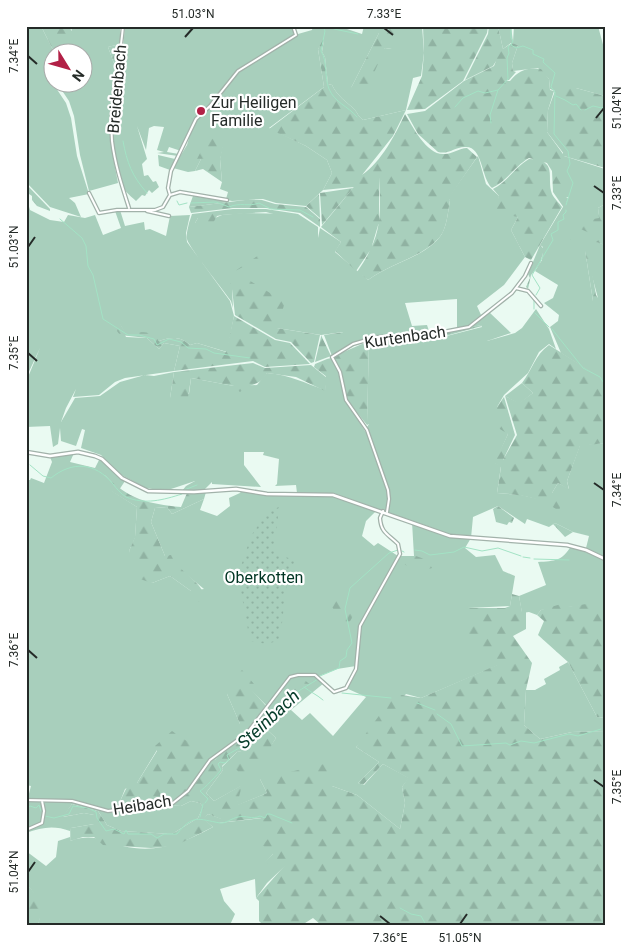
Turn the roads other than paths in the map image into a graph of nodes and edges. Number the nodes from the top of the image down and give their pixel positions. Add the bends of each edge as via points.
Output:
1 (123, 26) edge
2 (293, 26) edge
3 (89, 193) dead end
4 (170, 195) junction
5 (227, 200) dead end
6 (130, 209) junction
7 (146, 210) junction
8 (169, 216) dead end
9 (531, 263) dead end
10 (516, 288) junction
11 (541, 306) dead end
12 (26, 452) edge
13 (385, 512) junction
14 (605, 559) edge
15 (26, 800) edge
16 (42, 801) junction
17 (26, 830) edge

1 - 6 street, Breidenbach via 112,140 119,180
2 - 4 street via 295,36 238,71 196,119 171,171
3 - 6 street via 99,213
4 - 5 street via 180,192
4 - 7 street via 163,207
6 - 7 street
7 - 8 street
9 - 10 street, Kurtenbach
10 - 11 street via 528,291
10 - 13 street, Kurtenbach via 469,327 422,336 377,337 354,344 332,357 340,372 346,400 367,430 388,490
12 - 13 street via 50,456 78,452 96,456 128,482 156,492 242,489 267,494 333,495
13 - 14 street via 454,537 567,545
13 - 16 street, Heibach via 380,518 382,529 398,544 400,554 360,627 355,672 347,687 337,692 318,676 290,677 247,734 210,760 188,790 172,803 108,811 72,801
15 - 16 street
16 - 17 street via 42,823

